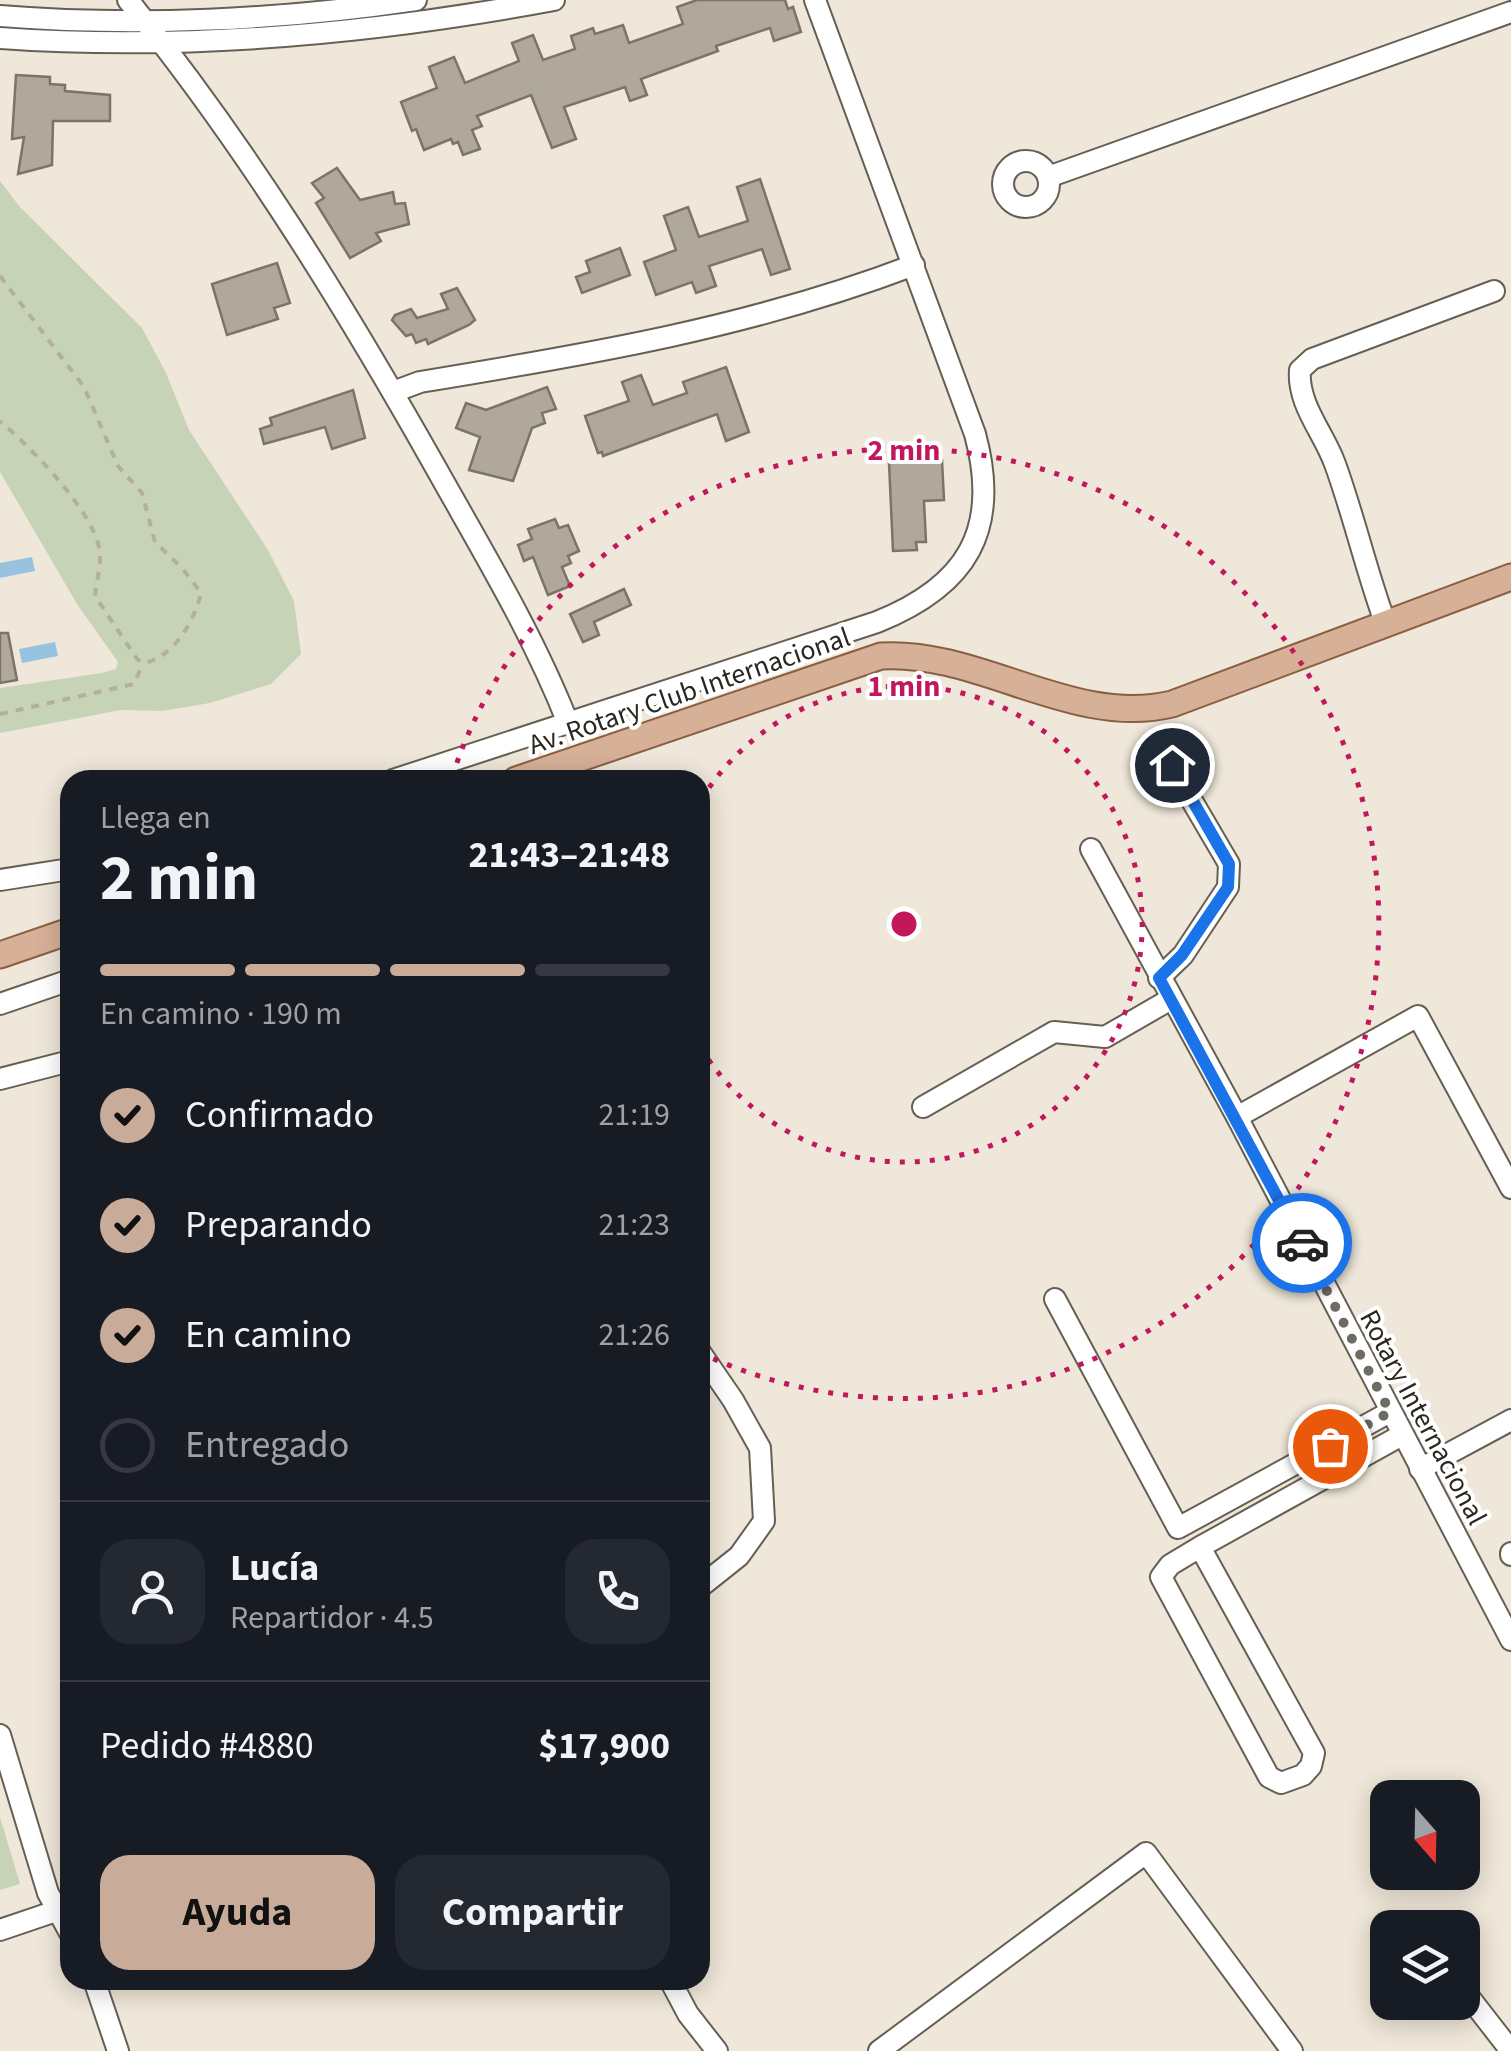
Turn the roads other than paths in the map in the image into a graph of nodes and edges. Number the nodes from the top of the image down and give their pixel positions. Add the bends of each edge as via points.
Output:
1 (128, 0) edge
2 (416, 0) edge
3 (554, 0) edge
4 (815, 0) edge
5 (1511, 12) edge
6 (0, 16) edge
7 (146, 22) junction
8 (0, 38) edge
9 (161, 42) junction
10 (1048, 177) dead end
11 (914, 265) junction
12 (1494, 291) dead end
13 (393, 392) junction
14 (1511, 578) edge
15 (1385, 622) junction
16 (568, 724) junction
17 (1172, 765) dead end
18 (424, 770) edge
19 (545, 770) edge
20 (1091, 849) dead end
21 (60, 870) edge
22 (2, 875) edge
23 (60, 934) edge
24 (0, 955) edge
25 (1159, 978) junction
26 (60, 983) edge
27 (1171, 999) junction
28 (0, 1004) edge
29 (60, 1063) edge
30 (0, 1078) edge
31 (923, 1107) dead end
32 (1237, 1117) junction
33 (1511, 1188) edge
34 (1056, 1298) dead end
35 (710, 1367) edge
36 (1390, 1412) junction
37 (1511, 1420) edge
38 (1402, 1435) junction
39 (1420, 1469) junction
40 (1200, 1548) junction
41 (710, 1579) edge
42 (1511, 1640) edge
43 (0, 1735) edge
44 (56, 1912) junction
45 (60, 1918) edge
46 (0, 1930) edge
47 (97, 1990) edge
48 (675, 1990) edge
49 (1480, 2011) edge
50 (118, 2051) edge
51 (717, 2051) edge
52 (879, 2051) edge
53 (1292, 2051) edge
54 (1511, 2051) edge

1 - 7 street
2 - 7 street
3 - 9 street via 389,26
4 - 11 street
5 - 10 street
6 - 7 street
7 - 9 street
8 - 9 street
9 - 13 street via 278,203
11 - 13 street via 672,338
11 - 16 street via 984,468 980,523 959,568 928,598 877,622
12 - 15 street via 1312,358 1300,370 1304,399 1337,469
13 - 16 street via 525,628
14 - 15 main road, Av. Rotary Club Internacional
15 - 19 main road, Av. Rotary Club Internacional via 1150,710 1104,707 922,657 881,656
16 - 18 street
17 - 25 street via 1230,876 1182,955
20 - 25 street, Rotary Internacional
21 - 22 street
23 - 24 main road
25 - 27 street, Rotary Internacional
26 - 28 street
27 - 31 street via 1106,1038 1054,1032
27 - 32 street, Rotary Internacional
29 - 30 street
32 - 33 street via 1418,1016
32 - 36 street, Rotary Internacional
34 - 36 street via 1178,1528
35 - 41 street via 760,1448 764,1520 739,1556
36 - 38 street, Rotary Internacional
37 - 39 street
38 - 39 street, Rotary Internacional
38 - 40 street
39 - 42 street, Rotary Internacional
40 - 40 street via 1170,1564 1161,1577 1270,1778 1281,1784 1312,1766 1314,1754
43 - 44 street
44 - 45 street
44 - 46 street
47 - 50 street
48 - 51 street
49 - 54 street
52 - 53 street via 1146,1852

